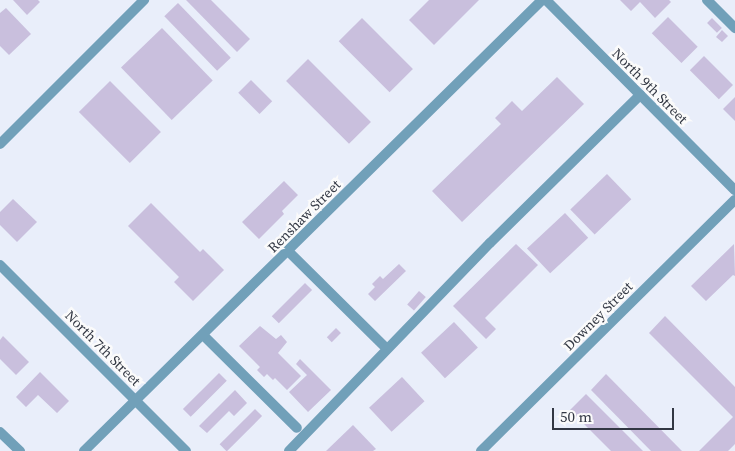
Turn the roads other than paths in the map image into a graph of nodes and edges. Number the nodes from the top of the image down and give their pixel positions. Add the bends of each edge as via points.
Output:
1 (144, 0) edge
2 (544, 0) edge
3 (707, 0) edge
4 (735, 28) edge
5 (640, 95) junction
6 (0, 144) edge
7 (735, 190) edge
8 (735, 200) edge
9 (288, 251) junction
10 (0, 265) edge
11 (203, 334) junction
12 (383, 345) dead end
13 (136, 401) junction
14 (297, 428) dead end
15 (0, 432) edge
16 (20, 451) edge
17 (84, 451) edge
18 (186, 451) edge
19 (289, 451) edge
20 (481, 451) edge

1 - 6 street
2 - 5 street, North 9th Street
2 - 9 street, Renshaw Street
3 - 4 street
5 - 7 street, North 9th Street
5 - 19 street via 490,243
8 - 20 street, Downey Street
9 - 11 street, Renshaw Street
9 - 12 street
10 - 13 street, North 7th Street
11 - 13 street, Renshaw Street
11 - 14 street
13 - 17 street, Renshaw Street
13 - 18 street, North 7th Street
15 - 16 street

